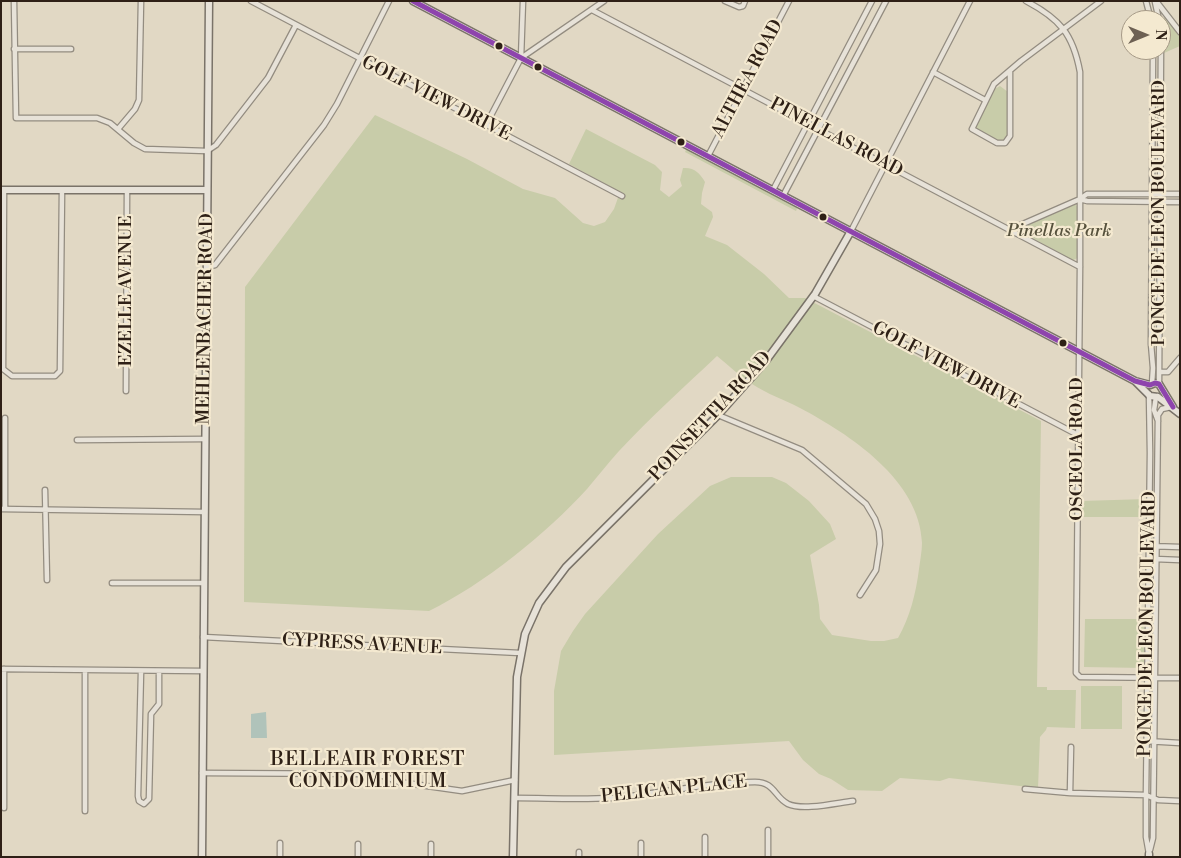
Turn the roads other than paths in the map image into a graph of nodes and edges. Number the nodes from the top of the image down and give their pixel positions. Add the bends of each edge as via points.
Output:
1 (14, 1) edge
2 (141, 1) edge
3 (209, 1) edge
4 (251, 1) edge
5 (390, 1) edge
6 (413, 1) edge
7 (523, 1) edge
8 (604, 1) edge
9 (725, 1) edge
10 (745, 1) edge
11 (789, 1) edge
12 (872, 1) edge
13 (886, 1) edge
14 (970, 1) edge
15 (1026, 1) edge
16 (1101, 1) edge
17 (1155, 1) edge
18 (592, 10) junction
19 (296, 25) junction
20 (1064, 29) junction
21 (1180, 32) edge
22 (14, 49) junction
23 (71, 50) dead end
24 (521, 58) junction
25 (360, 59) junction
26 (1154, 60) edge
27 (1161, 60) edge
28 (933, 72) junction
29 (1010, 72) junction
30 (742, 89) junction
31 (985, 100) junction
32 (808, 123) junction
33 (486, 125) junction
34 (819, 129) junction
35 (118, 130) junction
36 (207, 151) junction
37 (708, 156) junction
38 (884, 163) junction
39 (2, 190) edge
40 (62, 190) junction
41 (127, 190) junction
42 (207, 190) junction
43 (774, 190) junction
44 (1152, 194) junction
45 (1160, 194) junction
46 (1180, 194) edge
47 (622, 196) dead end
48 (783, 196) junction
49 (1080, 199) junction
50 (1152, 202) junction
51 (1160, 202) junction
52 (1180, 202) edge
53 (1009, 230) junction
54 (850, 231) junction
55 (1080, 267) junction
56 (207, 268) junction
57 (813, 296) junction
58 (1078, 351) junction
59 (1180, 358) edge
60 (1158, 372) junction
61 (126, 391) dead end
62 (1154, 391) junction
63 (1173, 407) junction
64 (1180, 414) edge
65 (718, 415) junction
66 (5, 418) dead end
67 (1158, 422) junction
68 (1078, 435) junction
69 (205, 439) junction
70 (77, 440) dead end
71 (45, 490) dead end
72 (3, 509) edge
73 (46, 509) junction
74 (205, 512) junction
75 (1149, 546) junction
76 (1157, 546) junction
77 (1180, 547) edge
78 (1148, 559) junction
79 (1157, 559) junction
80 (1180, 560) edge
81 (47, 580) dead end
82 (112, 583) dead end
83 (203, 584) junction
84 (860, 595) dead end
85 (203, 637) junction
86 (520, 653) junction
87 (3, 669) edge
88 (85, 671) junction
89 (141, 672) junction
90 (159, 672) junction
91 (203, 672) junction
92 (1147, 678) junction
93 (1156, 678) junction
94 (1180, 678) edge
95 (1146, 740) junction
96 (1155, 741) junction
97 (1180, 743) edge
98 (1071, 747) dead end
99 (202, 773) junction
100 (516, 780) junction
101 (1025, 789) dead end
102 (1070, 793) junction
103 (1146, 795) junction
104 (516, 798) junction
105 (1154, 798) junction
106 (852, 801) dead end
107 (1180, 801) edge
108 (4, 808) dead end
109 (85, 811) dead end
110 (768, 830) dead end
111 (705, 837) dead end
112 (280, 843) dead end
113 (358, 844) dead end
114 (431, 844) dead end
115 (641, 844) dead end
116 (1149, 855) edge
117 (202, 857) edge
118 (280, 857) edge
119 (358, 857) edge
120 (431, 857) edge
121 (513, 857) edge
122 (641, 857) edge
123 (705, 857) edge
124 (768, 857) edge

1 - 22 street
2 - 35 street via 139,100
3 - 36 street, MEHLENBACHER ROAD
4 - 19 street, GOLF VIEW DRIVE
5 - 25 street
6 - 24 street
7 - 24 street
8 - 18 street
9 - 10 street via 739,7
11 - 30 street, ALTHEA ROAD
12 - 32 street
13 - 34 street
14 - 28 street, POINSETTIA ROAD
15 - 20 street, OSCEOLA ROAD via 1046,12
16 - 20 street
17 - 21 street
18 - 24 street
18 - 30 street, PINELLAS ROAD
19 - 25 street, GOLF VIEW DRIVE
19 - 36 street via 268,78 216,145
20 - 29 street
20 - 49 street, OSCEOLA ROAD via 1073,45 1080,72
22 - 23 street
22 - 35 street via 16,118 97,118
24 - 33 street
24 - 37 street
25 - 33 street, GOLF VIEW DRIVE
25 - 56 street via 324,125 215,265
26 - 44 street, PONCE DE LEON BOULEVARD
27 - 45 street, PONCE DE LEON BOULEVARD
28 - 31 street
28 - 38 street, POINSETTIA ROAD
29 - 31 street via 994,84
29 - 31 street via 1010,131 1005,143 997,144 972,128
30 - 32 street, PINELLAS ROAD
30 - 37 street, ALTHEA ROAD
32 - 34 street, PINELLAS ROAD
32 - 43 street
33 - 47 street, GOLF VIEW DRIVE
34 - 38 street, PINELLAS ROAD
34 - 48 street
35 - 36 street via 145,149
36 - 42 street, MEHLENBACHER ROAD
37 - 43 street
38 - 53 street, PINELLAS ROAD
38 - 54 street, POINSETTIA ROAD
39 - 40 street
39 - 40 street via 3,369 12,376 54,376 60,371
40 - 41 street
41 - 42 street
41 - 61 street, EZELLE AVENUE
42 - 56 street, MEHLENBACHER ROAD
43 - 48 street
44 - 45 street
44 - 49 street via 1087,194
44 - 50 street, PONCE DE LEON BOULEVARD
45 - 46 street
45 - 51 street, PONCE DE LEON BOULEVARD
48 - 54 street
49 - 50 street
49 - 53 street
49 - 55 street, OSCEOLA ROAD
50 - 51 street
50 - 62 street, PONCE DE LEON BOULEVARD via 1151,344
51 - 52 street
51 - 60 street, PONCE DE LEON BOULEVARD
53 - 55 street, PINELLAS ROAD
54 - 57 street, POINSETTIA ROAD
54 - 58 street
55 - 58 street, OSCEOLA ROAD
56 - 69 street, MEHLENBACHER ROAD
57 - 65 street, POINSETTIA ROAD via 765,362
57 - 68 street, GOLF VIEW DRIVE
58 - 62 street
58 - 68 street, OSCEOLA ROAD
59 - 60 street via 1168,372
60 - 62 street, PONCE DE LEON BOULEVARD
62 - 63 street
62 - 67 street, PONCE DE LEON BOULEVARD
62 - 75 street, PONCE DE LEON BOULEVARD
63 - 64 street
63 - 67 street via 1162,409
65 - 84 street via 802,450 866,504 876,519 880,544 876,570
65 - 86 street, POINSETTIA ROAD via 566,567 531,619
66 - 72 street
67 - 76 street, PONCE DE LEON BOULEVARD
68 - 92 street, OSCEOLA ROAD via 1076,673 1080,677
69 - 70 street
69 - 74 street, MEHLENBACHER ROAD
71 - 73 street
72 - 73 street
73 - 74 street
73 - 81 street
74 - 83 street, MEHLENBACHER ROAD
75 - 76 street
75 - 78 street, PONCE DE LEON BOULEVARD
76 - 77 street
76 - 79 street, PONCE DE LEON BOULEVARD
78 - 79 street
78 - 92 street, PONCE DE LEON BOULEVARD
79 - 80 street
79 - 93 street, PONCE DE LEON BOULEVARD
82 - 83 street
83 - 85 street, MEHLENBACHER ROAD
85 - 86 street, CYPRESS AVENUE
85 - 91 street, MEHLENBACHER ROAD
86 - 100 street, POINSETTIA ROAD via 516,698
87 - 88 street
87 - 108 street
88 - 89 street
88 - 109 street
89 - 90 street
89 - 90 street via 138,796 144,804 149,799 151,714 159,704
90 - 91 street
91 - 99 street, MEHLENBACHER ROAD
92 - 93 street
92 - 95 street, PONCE DE LEON BOULEVARD
93 - 94 street
93 - 96 street, PONCE DE LEON BOULEVARD
95 - 96 street
95 - 103 street, PONCE DE LEON BOULEVARD
96 - 97 street
96 - 105 street, PONCE DE LEON BOULEVARD
98 - 102 street
99 - 100 street via 370,774 399,782 462,791
99 - 117 street, MEHLENBACHER ROAD
100 - 104 street, POINSETTIA ROAD
101 - 102 street
102 - 103 street
103 - 105 street
103 - 116 street, PONCE DE LEON BOULEVARD
104 - 106 street, PELICAN PLACE via 612,798 716,784 757,782 769,784 788,804 802,807
104 - 121 street, POINSETTIA ROAD
105 - 107 street
105 - 116 street, PONCE DE LEON BOULEVARD
110 - 124 street
111 - 123 street
112 - 118 street
113 - 119 street
114 - 120 street
115 - 122 street

